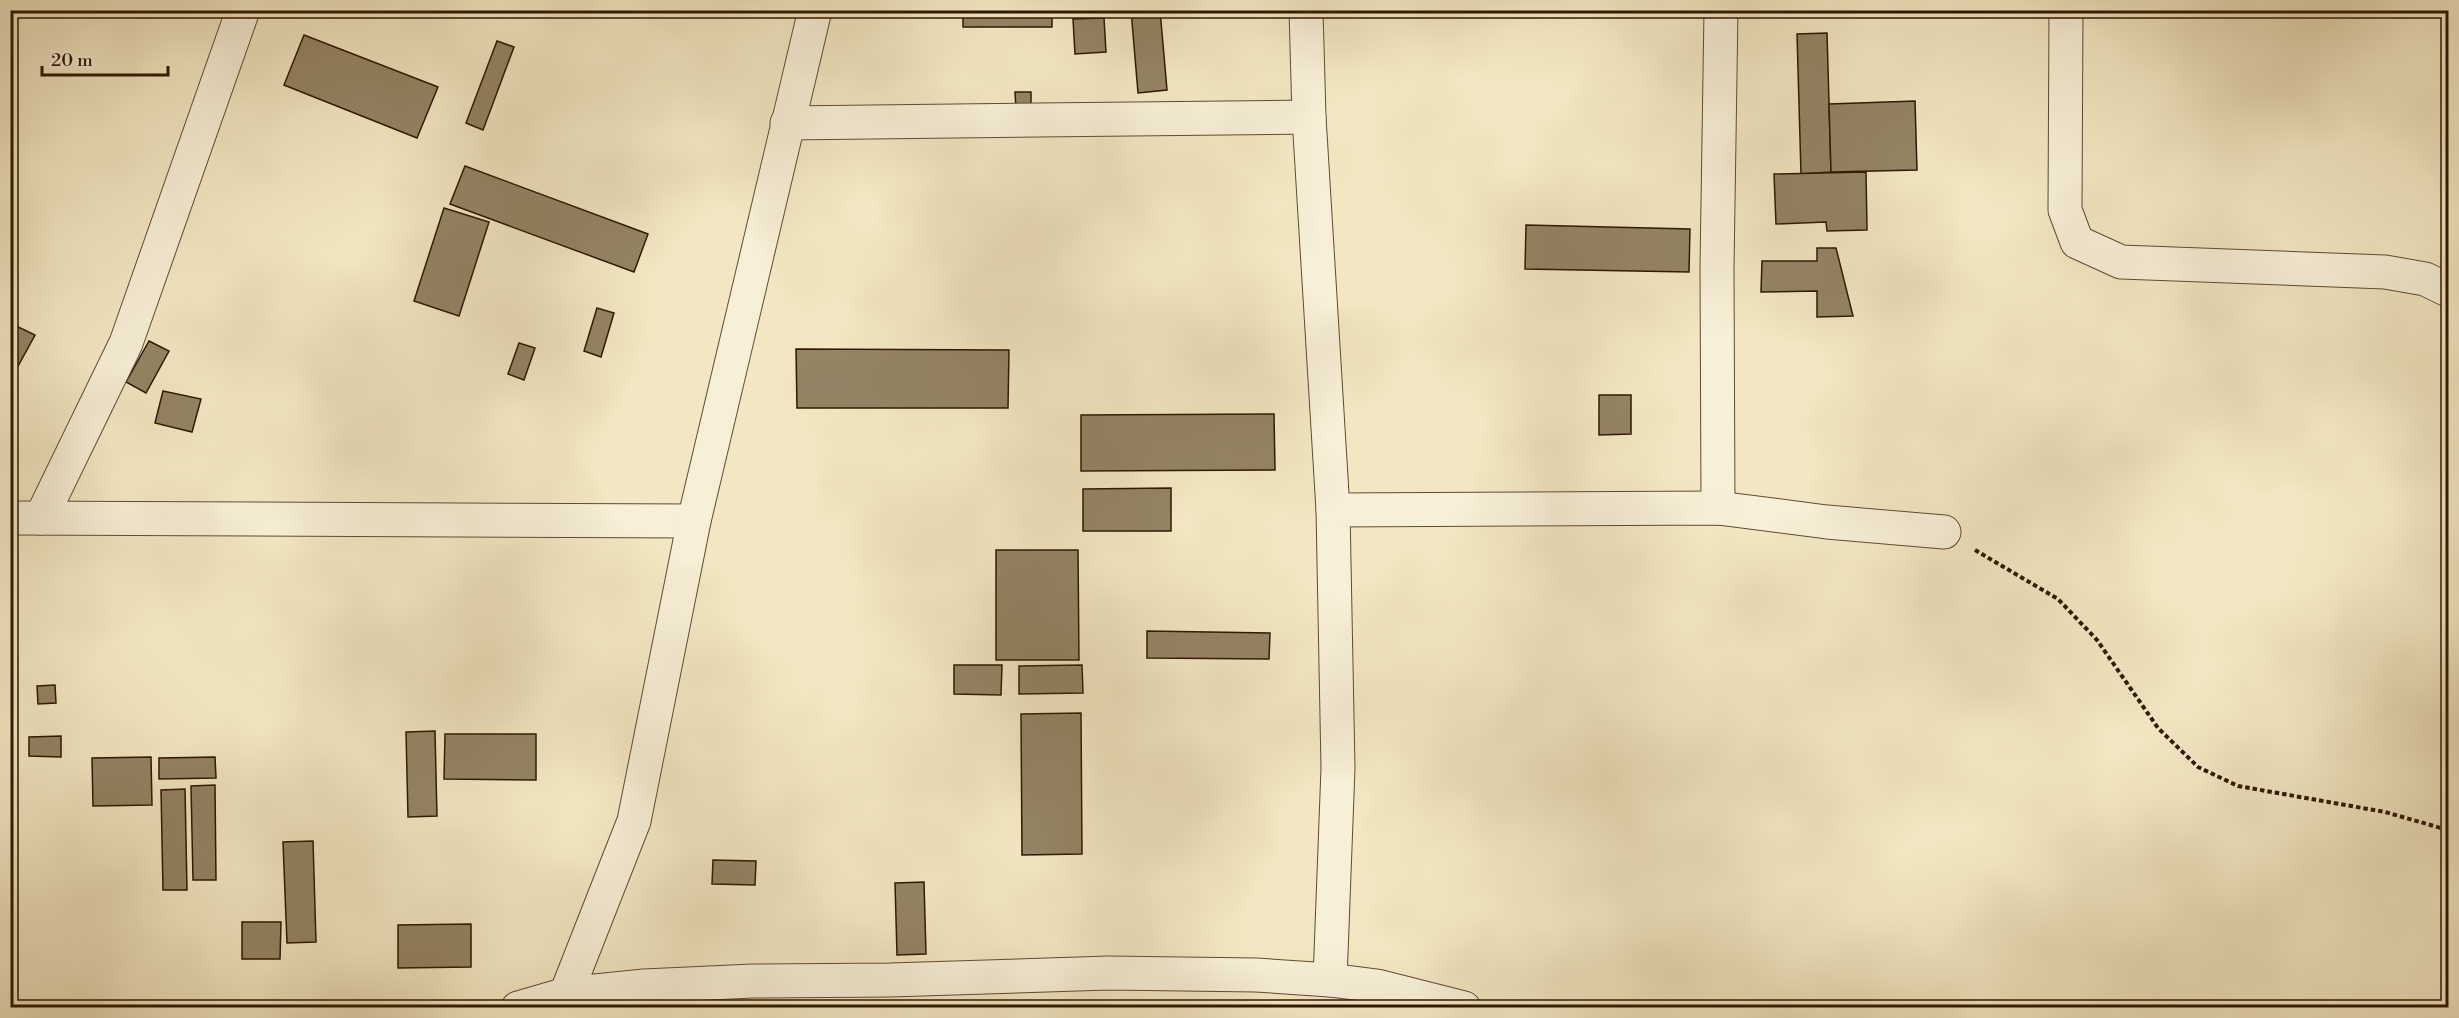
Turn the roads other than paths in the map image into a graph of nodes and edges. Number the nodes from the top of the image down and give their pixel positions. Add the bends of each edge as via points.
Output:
1 (243, 10) edge
2 (815, 10) edge
3 (1306, 10) edge
4 (1721, 10) edge
5 (2066, 10) edge
6 (1309, 117) junction
7 (787, 123) junction
8 (2448, 290) edge
9 (1718, 508) junction
10 (1333, 510) junction
11 (26, 518) edge
12 (694, 521) junction
13 (1944, 532) road end
14 (1330, 980) junction
15 (565, 1001) edge
16 (518, 1008) edge
17 (1464, 1008) edge

1 - 11 street via 126,343
2 - 7 street
3 - 6 street
4 - 9 street
5 - 8 street via 2065,210 2077,242 2121,262 2385,272 2425,279
6 - 7 street
6 - 10 street
7 - 12 street
9 - 10 street
9 - 13 street
10 - 14 street via 1338,768
11 - 12 street
12 - 15 street via 634,821
14 - 15 street via 1109,973 753,981 645,986
14 - 17 street
15 - 16 street

